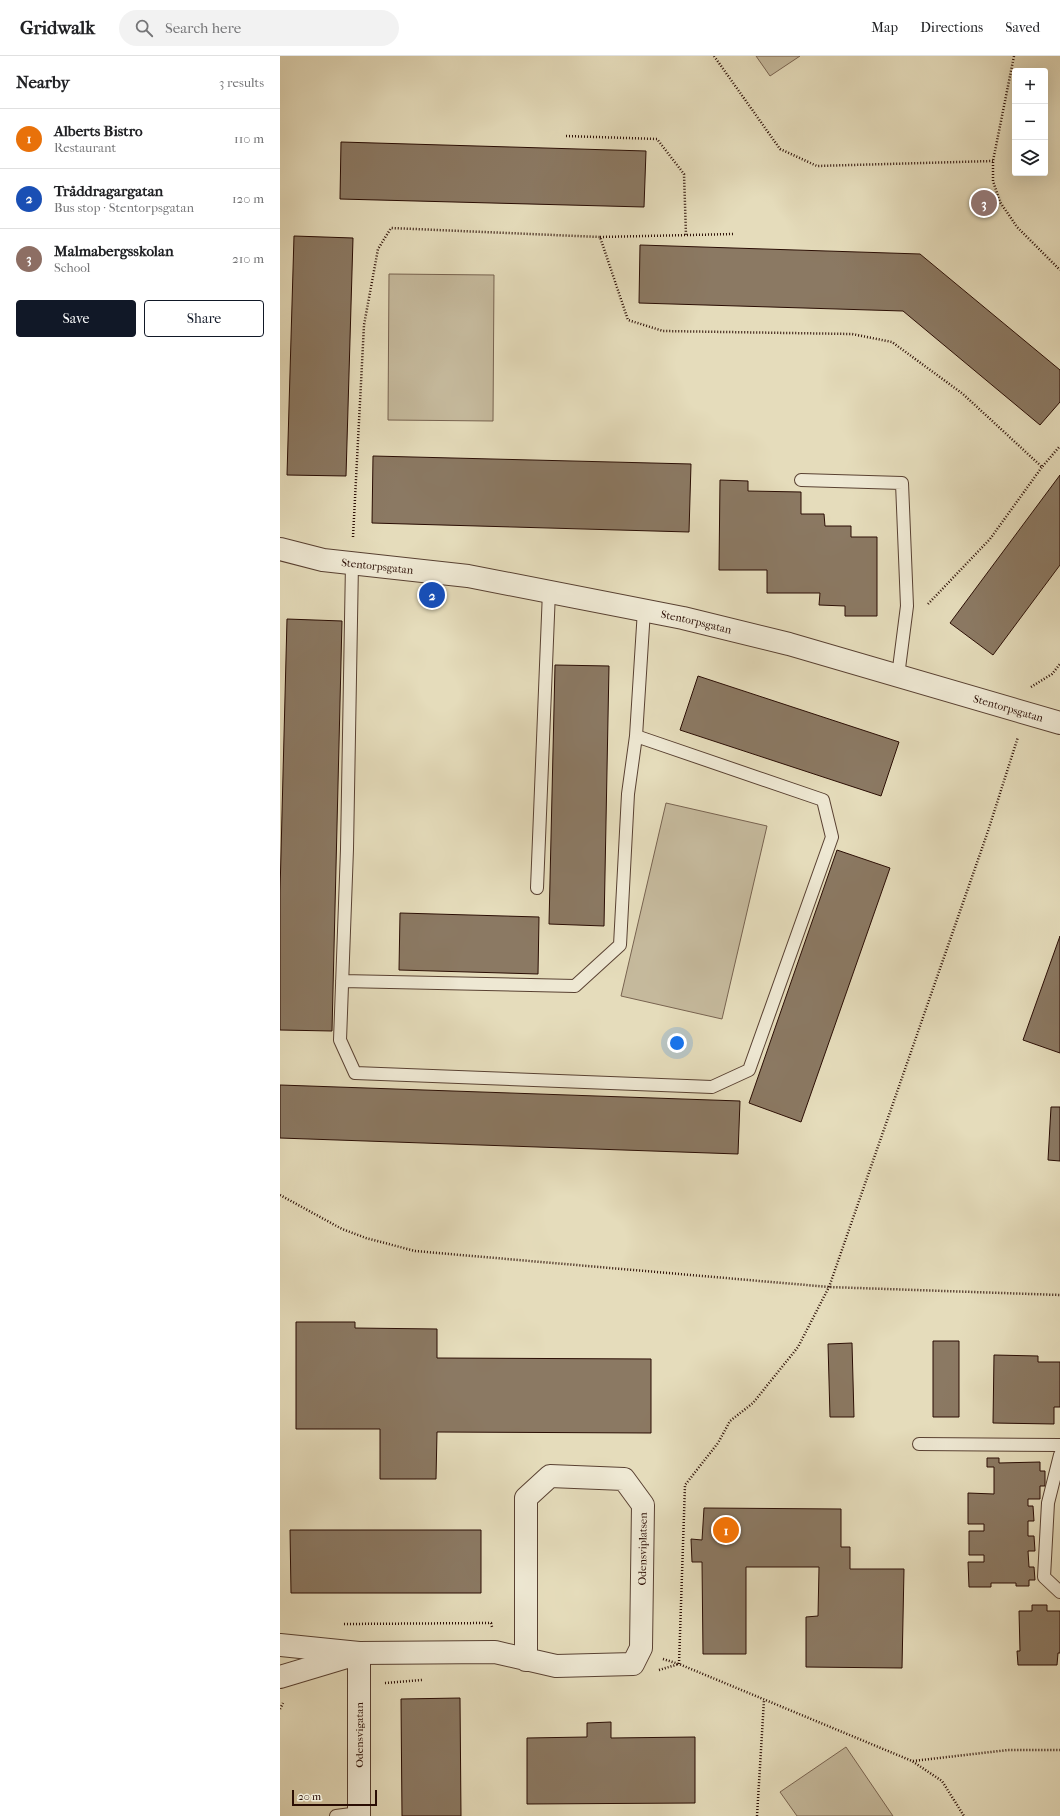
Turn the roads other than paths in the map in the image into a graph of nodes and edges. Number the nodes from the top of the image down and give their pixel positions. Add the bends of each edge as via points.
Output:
1 (801, 480) dead end
2 (280, 548) edge
3 (323, 560) junction
4 (352, 563) junction
5 (280, 565) edge
6 (549, 591) junction
7 (644, 610) junction
8 (898, 676) junction
9 (1060, 723) edge
10 (636, 736) junction
11 (537, 888) dead end
12 (342, 981) junction
13 (919, 1444) dead end
14 (1060, 1445) edge
15 (1060, 1455) edge
16 (1060, 1592) edge
17 (280, 1645) edge
18 (359, 1653) junction
19 (526, 1660) junction
20 (280, 1677) edge
21 (359, 1814) edge
22 (336, 1816) edge

1 - 8 lane via 902,483 907,606
2 - 3 street, Stentorpsgatan
3 - 4 street, Stentorpsgatan
3 - 5 street, Stentorpsgatan
4 - 6 street, Stentorpsgatan via 468,576
4 - 12 lane via 348,849
6 - 7 street, Stentorpsgatan
6 - 11 lane
7 - 8 street, Stentorpsgatan via 789,644
7 - 10 lane
8 - 9 street, Stentorpsgatan
10 - 12 lane via 628,794 620,944 575,986
10 - 12 lane via 823,800 832,837 749,1070 712,1087 355,1073 340,1040
13 - 14 lane
15 - 16 lane via 1048,1503 1044,1577
17 - 18 street, Odensviplatsen
18 - 19 street, Odensviplatsen via 495,1652
18 - 20 street, Odensviplatsen
18 - 21 street, Odensvigatan
19 - 19 street, Odensviplatsen via 556,1666 633,1664 641,1648 643,1505 624,1479 550,1476 526,1498
21 - 22 lane

